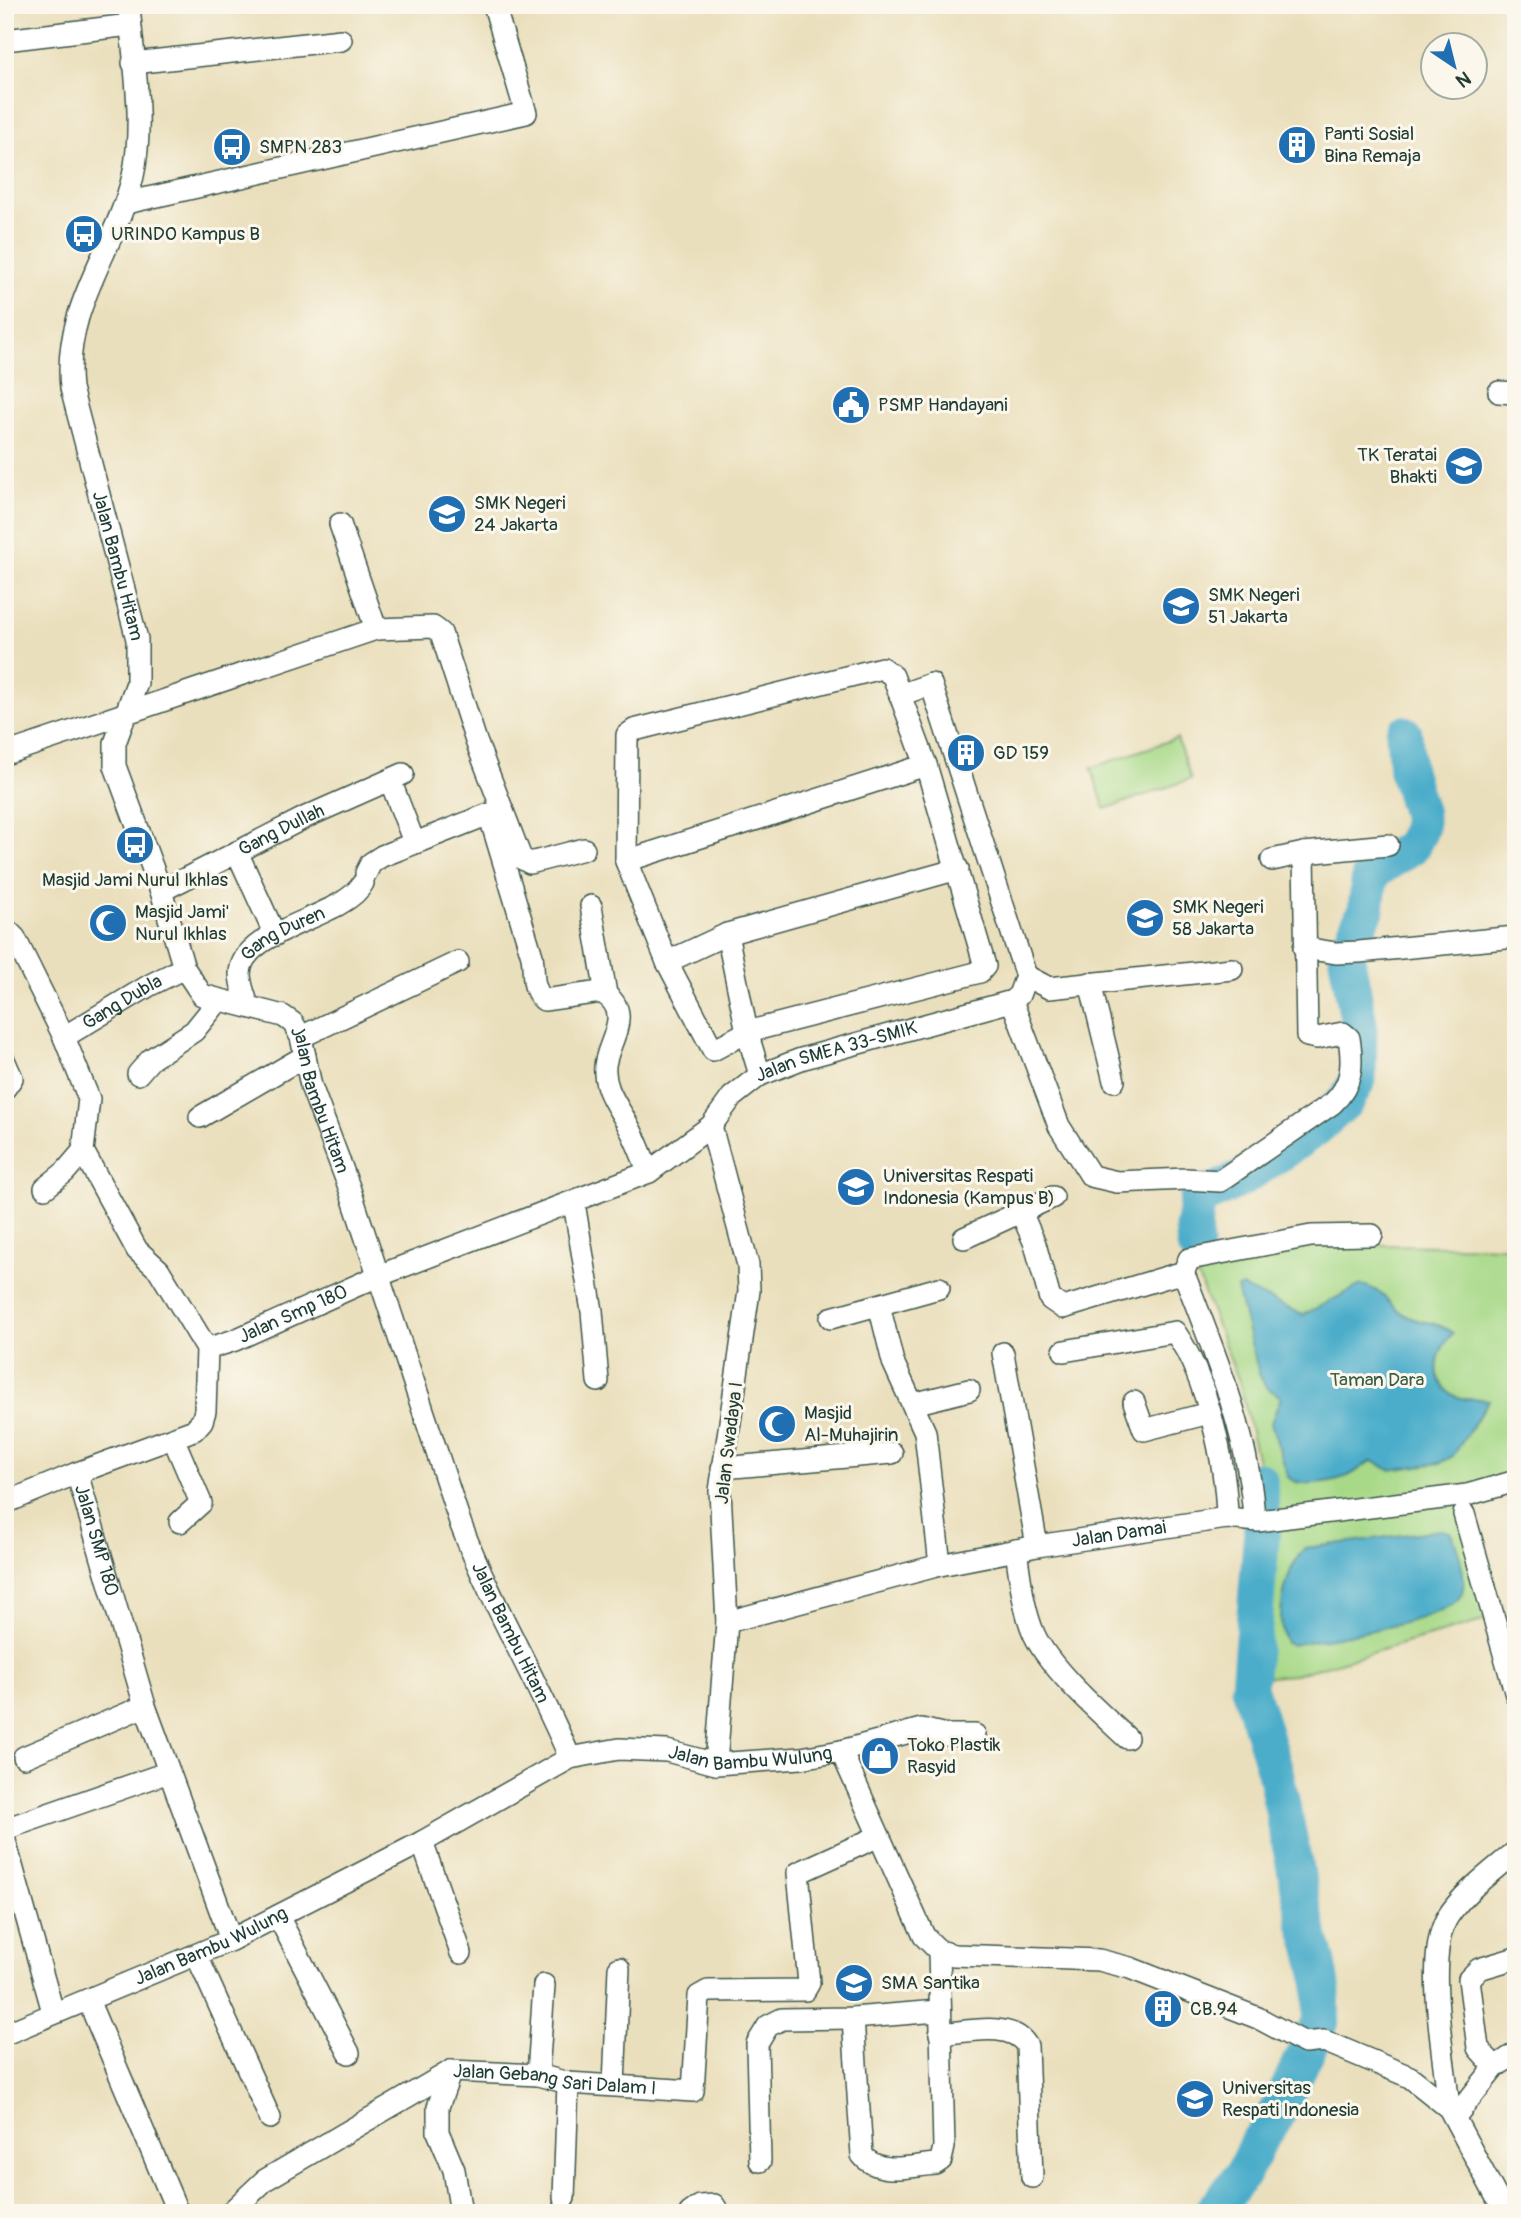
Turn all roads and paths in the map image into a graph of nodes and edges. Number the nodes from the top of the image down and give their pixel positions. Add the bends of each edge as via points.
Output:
1 (494, 5) edge
2 (130, 15) edge
3 (5, 40) edge
4 (341, 40) dead end
5 (133, 63) junction
6 (126, 203) junction
7 (340, 524) dead end
8 (376, 629) junction
9 (900, 695) junction
10 (126, 715) junction
11 (5, 754) edge
12 (926, 765) junction
13 (414, 842) junction
14 (1388, 845) dead end
15 (584, 849) dead end
16 (237, 852) junction
17 (1304, 853) junction
18 (1272, 860) dead end
19 (626, 861) junction
20 (516, 865) junction
21 (958, 869) junction
22 (161, 891) junction
23 (591, 906) dead end
24 (5, 928) edge
25 (275, 934) junction
26 (727, 934) junction
27 (1516, 937) edge
28 (1304, 948) junction
29 (458, 961) dead end
30 (667, 962) junction
31 (184, 968) junction
32 (1233, 969) dead end
33 (1026, 976) junction
34 (1090, 983) junction
35 (606, 994) junction
36 (219, 1000) junction
37 (1012, 1001) junction
38 (248, 1006) junction
39 (747, 1032) junction
40 (64, 1037) junction
41 (303, 1047) junction
42 (5, 1062) edge
43 (138, 1074) dead end
44 (760, 1075) junction
45 (1114, 1081) dead end
46 (5, 1088) edge
47 (200, 1117) dead end
48 (711, 1126) junction
49 (83, 1151) junction
50 (649, 1172) junction
51 (45, 1188) dead end
52 (1053, 1197) dead end
53 (574, 1203) junction
54 (1021, 1212) junction
55 (1372, 1235) dead end
56 (964, 1238) dead end
57 (378, 1276) junction
58 (1182, 1276) junction
59 (939, 1288) dead end
60 (879, 1305) junction
61 (831, 1318) dead end
62 (207, 1349) junction
63 (1064, 1351) dead end
64 (1003, 1353) dead end
65 (598, 1381) dead end
66 (969, 1390) dead end
67 (1134, 1402) dead end
68 (914, 1404) junction
69 (1209, 1413) junction
70 (174, 1440) junction
71 (892, 1453) dead end
72 (722, 1468) junction
73 (77, 1473) junction
74 (1516, 1481) edge
75 (5, 1503) edge
76 (1464, 1514) dead end
77 (1227, 1518) junction
78 (1260, 1520) junction
79 (180, 1522) dead end
80 (1037, 1546) junction
81 (1016, 1550) junction
82 (940, 1565) junction
83 (727, 1622) junction
84 (1516, 1695) edge
85 (145, 1706) junction
86 (975, 1735) dead end
87 (1127, 1738) dead end
88 (841, 1751) junction
89 (24, 1757) dead end
90 (570, 1758) junction
91 (716, 1764) junction
92 (169, 1772) junction
93 (5, 1829) edge
94 (879, 1836) junction
95 (5, 1841) edge
96 (422, 1842) junction
97 (1516, 1851) edge
98 (278, 1916) junction
99 (231, 1940) junction
100 (939, 1951) junction
101 (461, 1953) dead end
102 (197, 1956) junction
103 (1516, 1958) edge
104 (619, 1968) dead end
105 (544, 1985) dead end
106 (88, 2000) junction
107 (938, 2011) junction
108 (52, 2012) junction
109 (853, 2018) junction
110 (5, 2034) edge
111 (940, 2034) junction
112 (349, 2053) dead end
113 (1516, 2053) edge
114 (1495, 2067) junction
115 (451, 2071) junction
116 (538, 2075) junction
117 (568, 2083) junction
118 (614, 2085) junction
119 (1452, 2112) junction
120 (270, 2118) dead end
121 (760, 2161) dead end
122 (1032, 2177) dead end
123 (564, 2198) dead end
124 (178, 2213) edge
125 (230, 2213) edge
126 (461, 2213) edge
127 (690, 2213) edge
128 (719, 2213) edge
129 (1505, 2213) edge

1 - 6 street via 526,113
2 - 3 street
2 - 5 street, Jalan Bambu Hitam
4 - 5 street
5 - 6 street, Jalan Bambu Hitam via 138,135
6 - 10 street, Jalan Bambu Hitam via 79,310 68,361 71,388 137,639 137,683
7 - 8 street
8 - 10 street
8 - 20 street via 427,627 441,633
9 - 12 street
9 - 19 street via 893,676 882,668 629,732
9 - 33 street via 931,684
10 - 11 street
10 - 22 street, Jalan Bambu Hitam via 115,743 115,766
12 - 19 street
12 - 21 street
13 - 16 street, Gang Dullah via 397,777
13 - 20 street, Gang Duren via 485,813
13 - 25 street, Gang Duren via 375,859 360,890
14 - 17 street
15 - 20 street
16 - 22 street, Gang Dullah
16 - 25 street
17 - 18 street
17 - 28 street
19 - 30 street
20 - 35 street via 532,977 540,997
21 - 26 street
21 - 39 street via 985,963 983,970
22 - 31 street, Jalan Bambu Hitam
23 - 35 street
24 - 40 street via 15,938
25 - 38 street, Gang Duren via 241,966
26 - 30 street
26 - 39 street
27 - 28 street via 1359,952
28 - 37 street via 1307,1036 1343,1033 1349,1038 1350,1080 1334,1103 1220,1181 1117,1182 1091,1176 1059,1126
29 - 41 street
30 - 39 street via 709,1048 717,1050
31 - 36 street, Jalan Bambu Hitam via 202,995
31 - 40 street, Gang Dubla
32 - 34 street
33 - 34 street via 1049,988
33 - 37 street
34 - 45 street
35 - 50 street via 619,1025 605,1066 608,1091
36 - 38 street, Jalan Bambu Hitam
36 - 43 street via 194,1031 151,1059
37 - 44 street, Jalan SMEA 33-SMIK via 801,1059
38 - 41 street, Jalan Bambu Hitam via 293,1023
39 - 44 street
40 - 49 street via 89,1099
41 - 47 street
41 - 57 street, Jalan Bambu Hitam via 312,1086
42 - 46 street via 12,1081
44 - 48 street, Jalan SMEA 33-SMIK via 732,1097
48 - 50 street, Jalan SMEA 33-SMIK
48 - 72 street, Jalan Swadaya I via 748,1265 747,1315
49 - 51 street
49 - 62 street via 137,1250 159,1270
50 - 53 street, Jalan SMEA 33-SMIK
52 - 54 street
53 - 57 street, Jalan SMEA 33-SMIK
53 - 65 street
54 - 56 street
54 - 58 street via 1050,1299 1058,1307
55 - 58 street via 1311,1236 1189,1259
57 - 62 street, Jalan Smp 180
57 - 90 street, Jalan Bambu Hitam via 481,1578 542,1693
58 - 78 street via 1228,1391
59 - 60 street
60 - 61 street
60 - 68 street via 893,1362
62 - 70 street, Jalan SMP 180 via 202,1422
63 - 69 street via 1175,1332
64 - 80 street
66 - 68 street
67 - 69 street via 1144,1430
68 - 82 street via 925,1432
69 - 77 street via 1226,1490
70 - 73 street, Jalan SMP 180
70 - 79 street via 201,1503
71 - 72 street
72 - 83 street, Jalan Swadaya I
73 - 75 street
73 - 85 street, Jalan SMP 180
74 - 78 street, Jalan Damai via 1466,1495
76 - 84 street
77 - 78 street, Jalan Damai
77 - 80 street, Jalan Damai
80 - 81 street, Jalan Damai
81 - 82 street, Jalan Damai
81 - 87 street via 1031,1625 1039,1642 1083,1697
82 - 83 street, Jalan Damai
83 - 91 street, Jalan Swadaya I
85 - 89 street
85 - 92 street, Jalan SMP 180
86 - 88 street via 921,1729
88 - 91 street, Jalan Bambu Wulung
88 - 94 street, Jalan Bambu Wulung
90 - 91 street, Jalan Bambu Wulung via 610,1750 655,1751
90 - 96 street, Jalan Bambu Wulung
92 - 93 street
92 - 99 street, Jalan SMP 180
94 - 100 street, Jalan Bambu Wulung via 925,1936
94 - 118 street, Jalan Gebang Sari Dalam I via 798,1873 809,1983 805,1990 704,1992 697,2003 693,2091
95 - 108 street
96 - 98 street, Jalan Bambu Wulung
96 - 101 street
97 - 119 street via 1458,1904 1440,1934 1436,1970
98 - 99 street, Jalan Bambu Wulung
98 - 112 street
99 - 102 street, Jalan Bambu Wulung
100 - 107 street
100 - 119 street via 1099,1960 1129,1968 1410,2077
102 - 106 street, Jalan Bambu Wulung
102 - 120 street
103 - 114 street via 1479,1969 1469,1979 1478,2048
104 - 118 street
105 - 116 street
106 - 108 street, Jalan Bambu Wulung
106 - 124 street
107 - 109 street
107 - 111 street
108 - 110 street, Jalan Bambu Wulung
109 - 111 street via 862,2155 882,2168 941,2161
109 - 121 street via 782,2019 760,2034
111 - 122 street via 1010,2030 1023,2039 1027,2046
113 - 114 street
114 - 119 street
115 - 116 street, Jalan Gebang Sari Dalam I
115 - 125 street, Jalan Gebang Sari Dalam I via 265,2180
115 - 126 street via 438,2108 438,2132 454,2170
116 - 117 street, Jalan Gebang Sari Dalam I
117 - 118 street, Jalan Gebang Sari Dalam I
117 - 123 street
119 - 129 street
127 - 128 street via 708,2204

